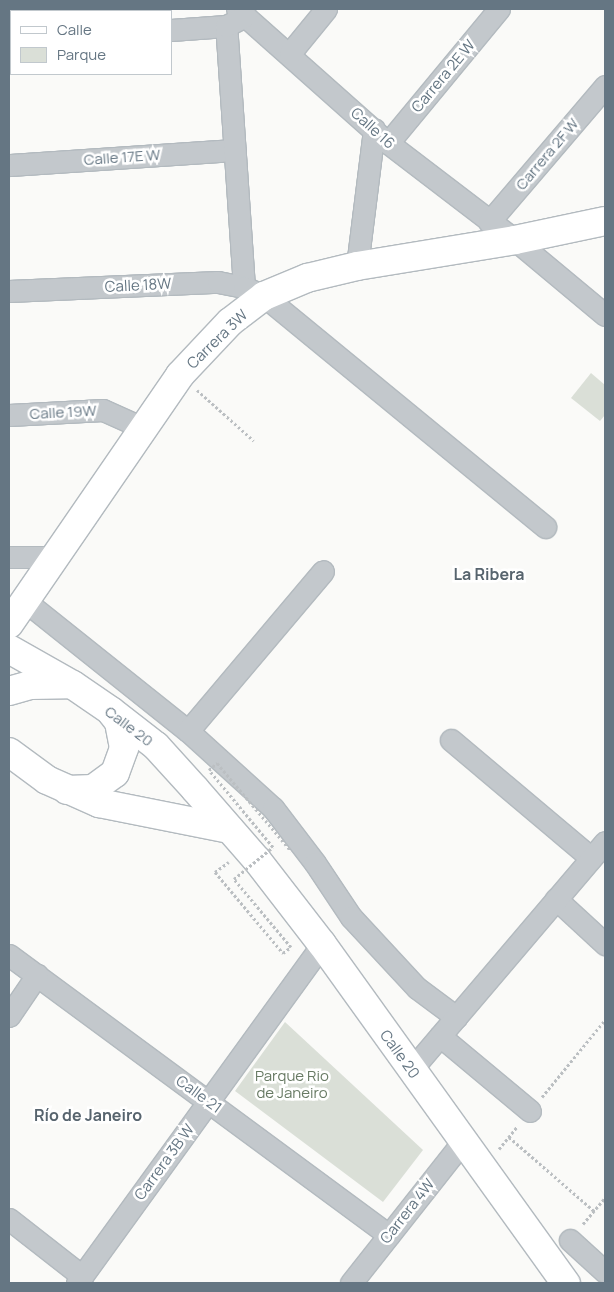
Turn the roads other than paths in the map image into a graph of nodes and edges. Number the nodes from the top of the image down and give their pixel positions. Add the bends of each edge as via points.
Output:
1 (326, 9) edge
2 (499, 9) edge
3 (242, 12) edge
4 (226, 26) junction
5 (172, 30) edge
6 (290, 53) junction
7 (605, 86) edge
8 (381, 136) junction
9 (235, 150) junction
10 (9, 165) edge
11 (605, 221) edge
12 (489, 222) junction
13 (515, 240) junction
14 (358, 266) junction
15 (9, 291) edge
16 (254, 292) junction
17 (605, 315) edge
18 (9, 415) edge
19 (143, 428) junction
20 (545, 527) dead end
21 (9, 557) edge
22 (55, 557) junction
23 (323, 571) dead end
24 (25, 601) junction
25 (9, 624) edge
26 (9, 649) edge
27 (73, 684) junction
28 (9, 691) edge
29 (111, 711) junction
30 (188, 731) junction
31 (450, 740) dead end
32 (10, 754) edge
33 (66, 790) junction
34 (229, 828) junction
35 (605, 842) edge
36 (591, 858) junction
37 (556, 899) junction
38 (322, 944) junction
39 (605, 944) edge
40 (9, 954) edge
41 (37, 976) junction
42 (9, 1016) edge
43 (456, 1017) junction
44 (440, 1036) junction
45 (411, 1070) junction
46 (208, 1101) junction
47 (530, 1111) dead end
48 (464, 1140) junction
49 (9, 1219) edge
50 (389, 1235) junction
51 (570, 1240) road end
52 (605, 1272) edge
53 (80, 1280) edge
54 (351, 1283) edge
55 (566, 1283) edge

1 - 6 street
2 - 8 street, Carrera 2E W
3 - 4 street
3 - 6 street, Calle 16
4 - 5 street
4 - 9 street
6 - 8 street, Calle 16
7 - 12 street, Carrera 2F W
8 - 12 street, Calle 16
8 - 14 street
9 - 10 street, Calle 17E W
9 - 16 street
11 - 13 main road, Carrera 3W
12 - 13 street, Calle 16
13 - 14 main road, Carrera 3W
13 - 17 street, Calle 16
14 - 16 main road, Carrera 3W
15 - 16 street, Calle 18W via 218,282
16 - 19 main road, Carrera 3W via 180,375
16 - 20 street
18 - 19 street, Calle 19W via 103,410
19 - 22 main road, Carrera 3W
21 - 22 street
22 - 24 main road, Carrera 3W
23 - 30 street
24 - 25 main road, Carrera 3W
24 - 30 street
26 - 27 main road, Calle 20
27 - 28 main road via 52,683
27 - 29 main road, Calle 20
29 - 33 main road via 124,735 121,761 105,782 93,789
29 - 34 main road, Calle 20 via 156,746
30 - 43 street via 273,808 315,863 350,917 417,988
31 - 36 street
32 - 33 main road
33 - 34 main road via 99,803
34 - 38 main road, Calle 20
35 - 36 street
36 - 37 street
37 - 39 street
37 - 43 street
38 - 45 main road, Calle 20
38 - 46 street, Carrera 3B W
40 - 41 street, Calle 21
41 - 42 street
41 - 46 street, Calle 21
43 - 44 street
44 - 45 street
44 - 47 street
45 - 48 main road, Calle 20
46 - 50 street, Calle 21
46 - 53 street, Carrera 3B W
48 - 50 street, Carrera 4W
48 - 55 main road, Calle 20
49 - 53 street
50 - 54 street, Carrera 4W
51 - 52 street

